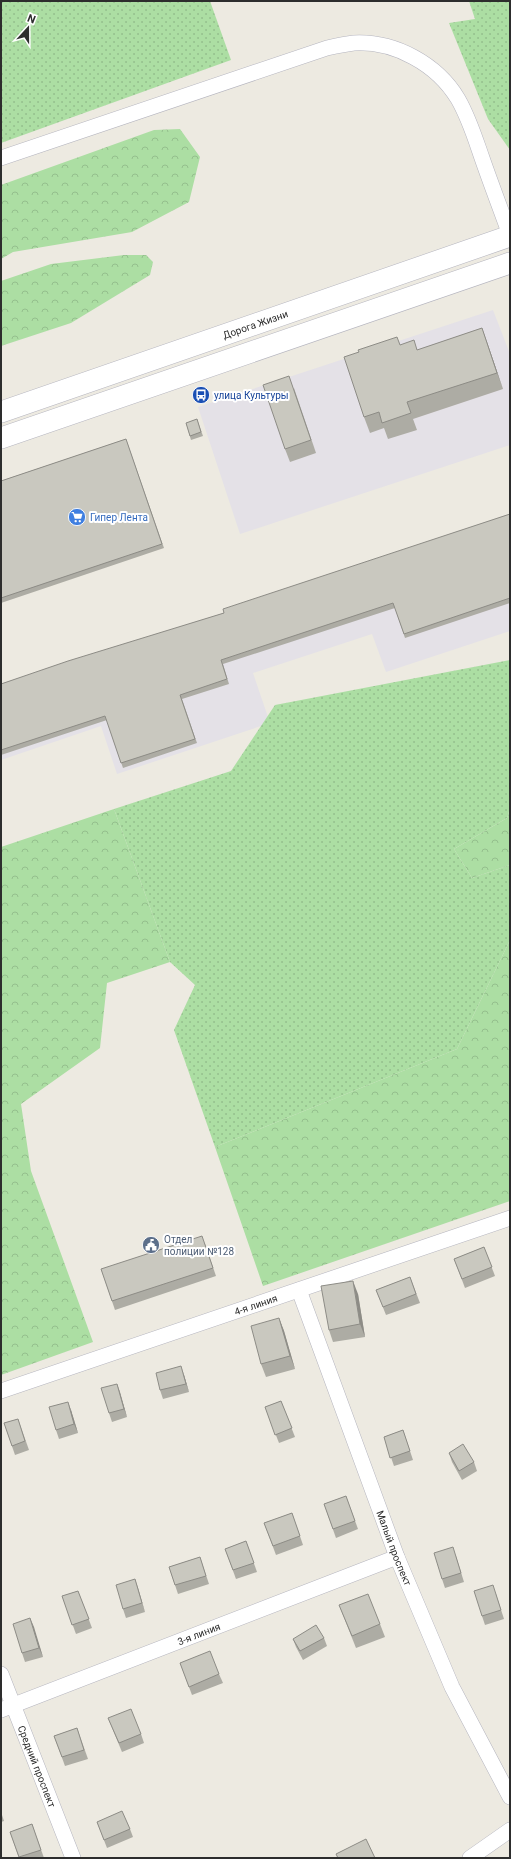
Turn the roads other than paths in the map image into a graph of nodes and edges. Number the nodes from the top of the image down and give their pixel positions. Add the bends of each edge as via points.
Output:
1 (1, 158) edge
2 (510, 236) edge
3 (510, 263) edge
4 (1, 412) edge
5 (1, 438) edge
6 (510, 1218) edge
7 (299, 1290) junction
8 (1, 1391) edge
9 (397, 1557) junction
10 (1, 1674) edge
11 (7, 1708) edge
12 (510, 1797) edge
13 (510, 1830) edge
14 (73, 1858) edge
15 (470, 1858) edge

1 - 2 street via 327,48 354,43 379,44 403,51 424,63 444,79 458,99
2 - 4 main road, Дорога Жизни
3 - 5 main road
6 - 7 street, 4-я линия
7 - 8 street, 4-я линия
7 - 9 street, Малый проспект
9 - 11 street, 3-я линия
9 - 12 street, Малый проспект via 452,1687
10 - 11 street, Средний проспект
11 - 14 street, Средний проспект
13 - 15 street

